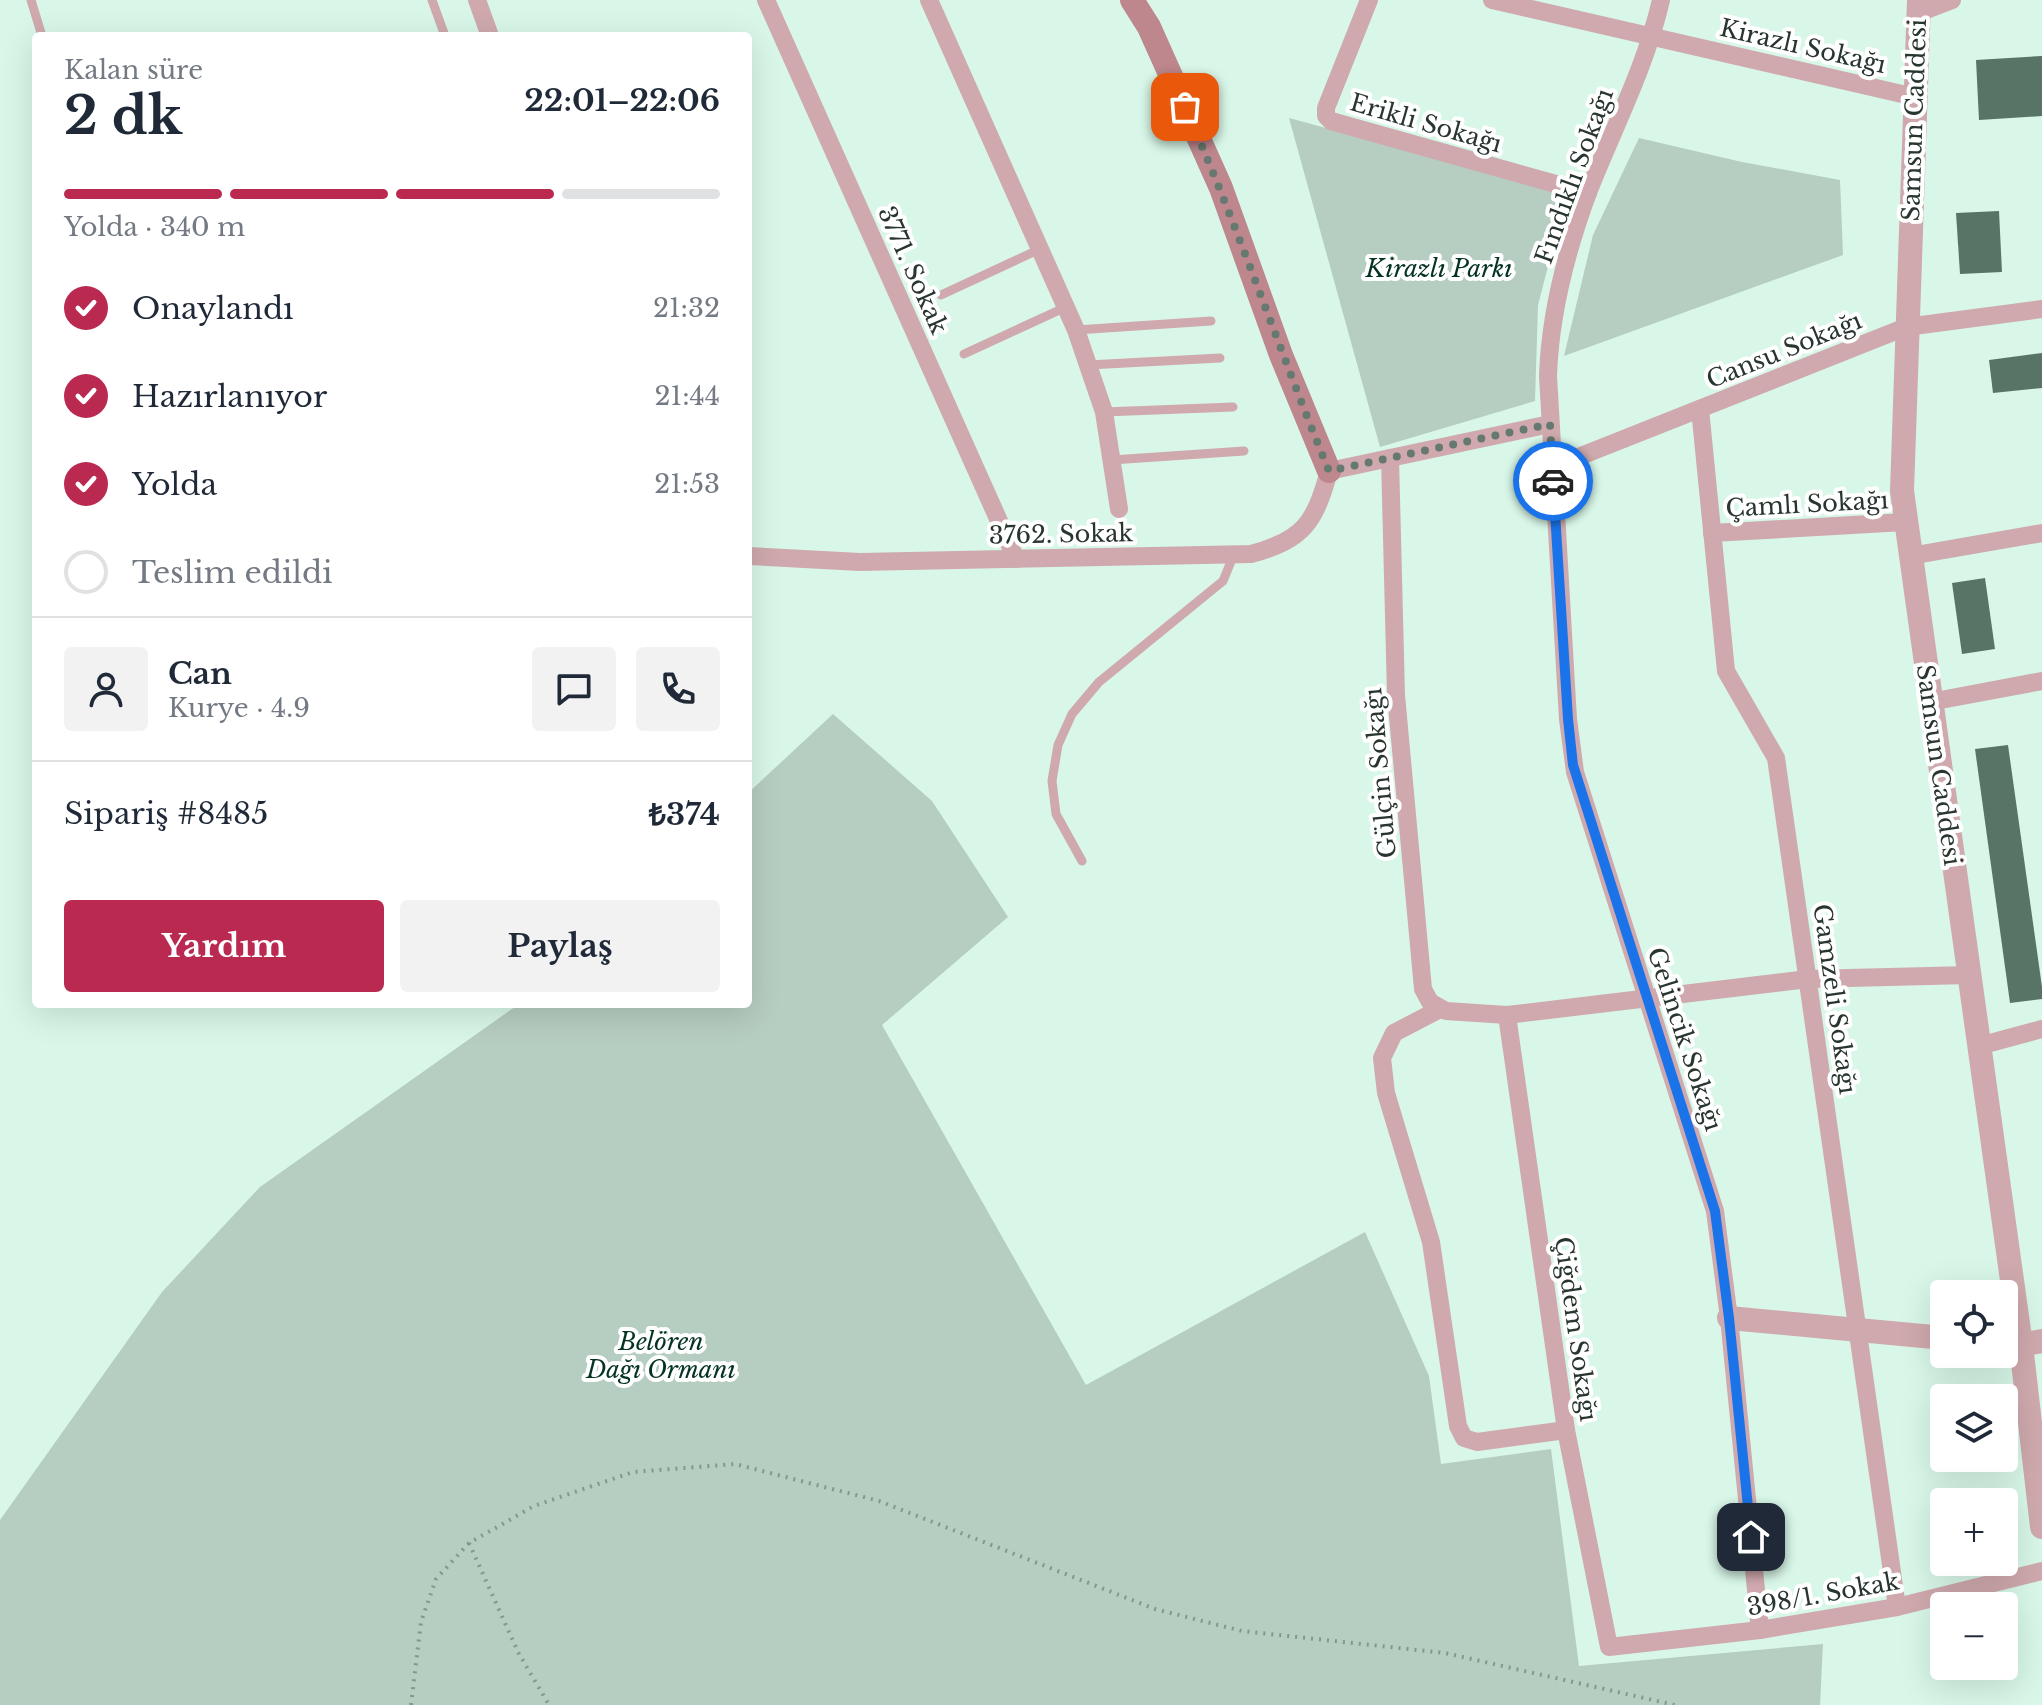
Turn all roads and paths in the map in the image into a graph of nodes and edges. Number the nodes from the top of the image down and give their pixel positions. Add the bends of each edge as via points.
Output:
1 (31, 0) edge
2 (432, 0) edge
3 (477, 0) edge
4 (766, 0) edge
5 (929, 0) edge
6 (1132, 0) edge
7 (1369, 0) edge
8 (1492, 0) edge
9 (1661, 0) edge
10 (1952, 0) edge
11 (1918, 6) edge
12 (41, 32) edge
13 (444, 32) edge
14 (489, 32) edge
15 (1653, 36) junction
16 (1915, 97) junction
17 (1588, 193) junction
18 (1040, 248) junction
19 (941, 295) dead end
20 (1066, 307) junction
21 (2042, 309) edge
22 (1211, 321) dead end
23 (1906, 327) junction
24 (1076, 330) junction
25 (964, 354) dead end
26 (1220, 358) dead end
27 (1088, 365) junction
28 (1233, 407) dead end
29 (1700, 409) junction
30 (1104, 412) junction
31 (1550, 424) junction
32 (1244, 451) dead end
33 (1390, 458) junction
34 (1112, 460) junction
35 (1553, 467) junction
36 (1329, 471) junction
37 (1119, 509) dead end
38 (1905, 522) junction
39 (1712, 533) junction
40 (2042, 533) edge
41 (1234, 554) junction
42 (752, 556) edge
43 (1910, 556) junction
44 (1016, 559) junction
45 (2042, 681) edge
46 (1930, 702) junction
47 (1082, 861) dead end
48 (1969, 975) junction
49 (1808, 979) junction
50 (1648, 1000) junction
51 (1440, 1009) junction
52 (1507, 1015) junction
53 (2042, 1029) edge
54 (1979, 1046) junction
55 (1729, 1318) junction
56 (1857, 1330) junction
57 (1930, 1337) edge
58 (2022, 1343) edge
59 (1566, 1430) junction
60 (2042, 1527) edge
61 (469, 1543) junction
62 (2042, 1571) edge
63 (1897, 1607) junction
64 (1760, 1630) junction
65 (1609, 1647) joint
66 (411, 1705) edge
67 (549, 1705) edge
68 (1675, 1705) edge

1 - 12 lane
2 - 13 lane
3 - 14 street
4 - 44 street, 3771. Sokak
5 - 18 street
6 - 36 main road via 1221,188
7 - 17 street, Erikli Sokağı via 1326,108 1331,121
8 - 15 street, Kirazlı Sokağı
9 - 15 street, Fındıklı Sokağı
10 - 11 street
11 - 16 street, Samsun Caddesi
15 - 16 street, Kirazlı Sokağı
15 - 17 street, Fındıklı Sokağı
16 - 23 street, Samsun Caddesi
17 - 31 street, Fındıklı Sokağı via 1553,319
18 - 19 lane
18 - 20 street
20 - 24 street
20 - 25 lane
21 - 23 street, Cansu Sokağı
22 - 24 lane
23 - 29 street, Cansu Sokağı
23 - 38 street, Samsun Caddesi via 1901,463
24 - 27 street
26 - 27 lane
27 - 30 street
28 - 30 lane
29 - 35 street, Cansu Sokağı
29 - 39 street, Gamzeli Sokağı
30 - 34 street
31 - 33 street
31 - 35 street, Fındıklı Sokağı
32 - 34 lane
33 - 36 street
33 - 51 street, Gülçin Sokağı via 1396,695 1423,989
34 - 37 street
35 - 50 street, Gelincik Sokağı via 1573,765
36 - 41 street, 3762. Sokak via 1319,505 1304,530 1281,546
38 - 39 street, Çamlı Sokağı
38 - 43 street, Samsun Caddesi
39 - 49 street, Gamzeli Sokağı via 1726,671 1776,758
40 - 43 street
41 - 44 street, 3762. Sokak
41 - 47 lane via 1223,581 1099,682 1072,714 1058,745 1052,781 1056,814
42 - 44 street, 3762. Sokak via 860,562
43 - 46 street, Samsun Caddesi
45 - 46 street
46 - 48 street, Samsun Caddesi
48 - 49 street
48 - 54 street, Samsun Caddesi
49 - 50 street
49 - 56 street, Gamzeli Sokağı
50 - 52 street
50 - 55 street, Gelincik Sokağı via 1715,1211
51 - 52 street
51 - 59 street via 1394,1033 1382,1058 1386,1093 1431,1242 1458,1426 1464,1438 1477,1442
52 - 59 street, Çiğdem Sokağı
53 - 54 street
54 - 58 street, Samsun Caddesi
55 - 56 street
55 - 64 street, Gelincik Sokağı
56 - 57 street
56 - 63 street, Gamzeli Sokağı
58 - 60 street, Samsun Caddesi
59 - 65 street, Çiğdem Sokağı
61 - 66 path via 436,1579 421,1622
61 - 67 path via 518,1652
61 - 68 path via 534,1506 633,1472 735,1464 879,1501 1155,1609 1242,1631 1445,1653
62 - 63 street, 398/1. Sokak
63 - 64 street, 398/1. Sokak
64 - 65 street, 398/1. Sokak

